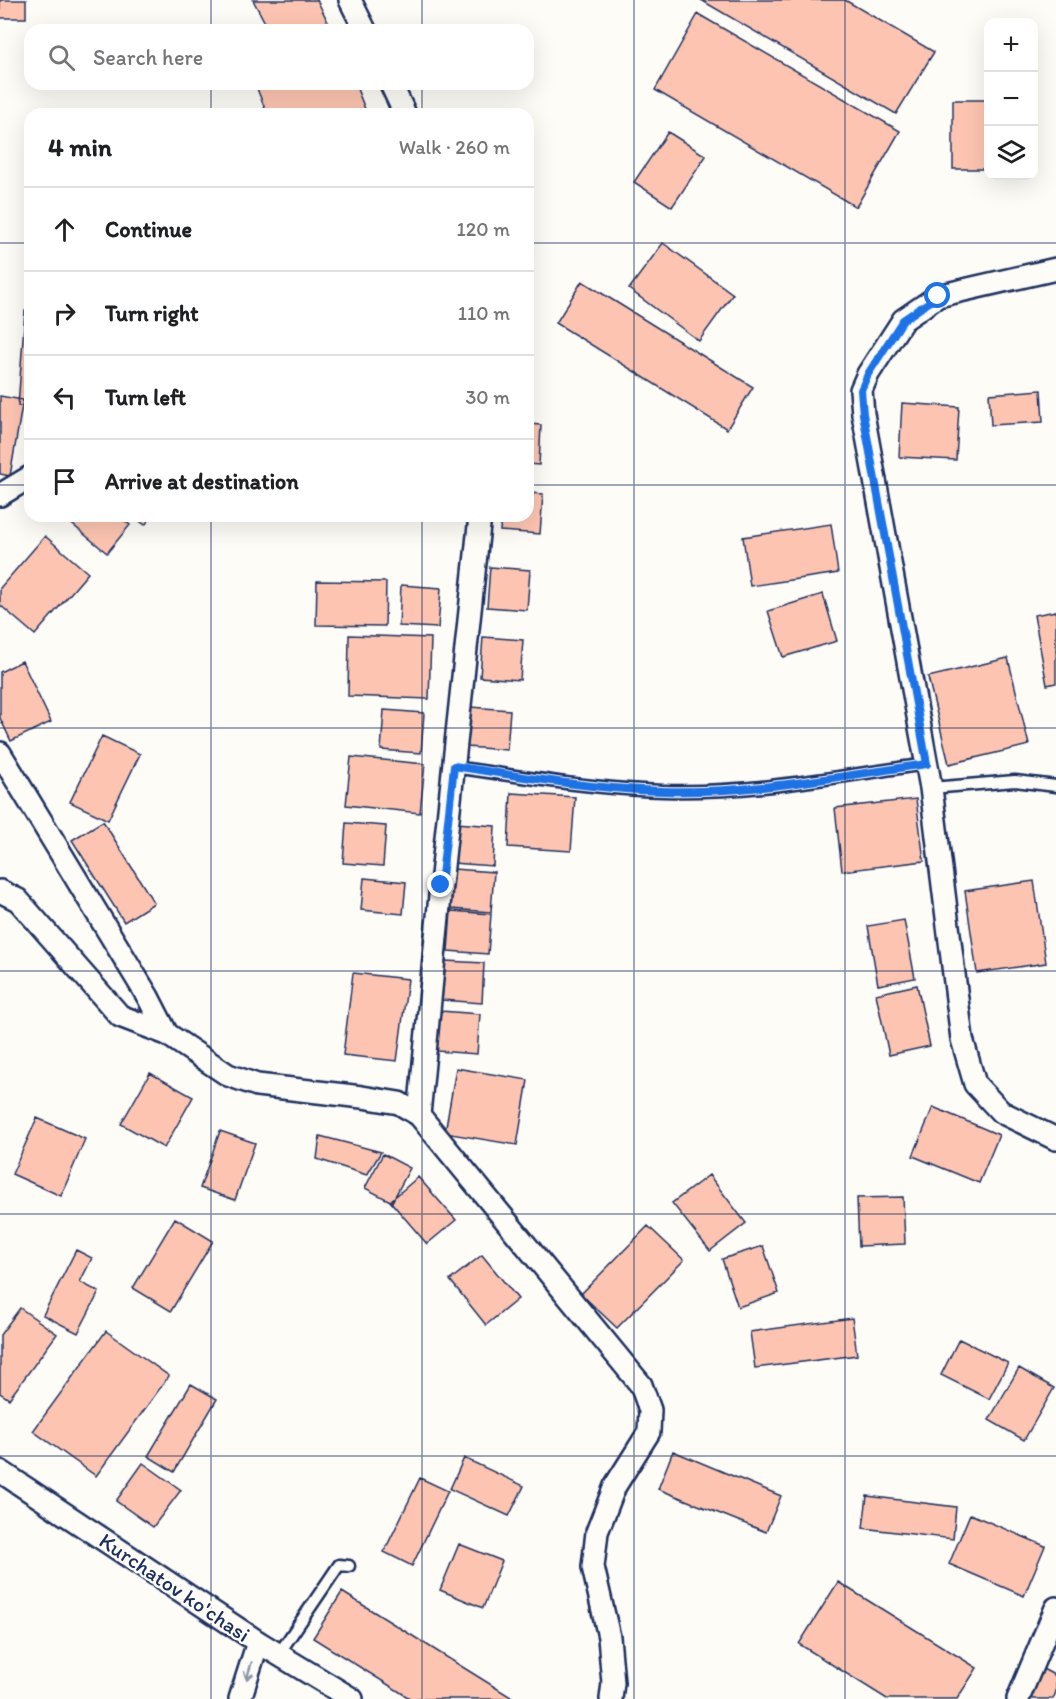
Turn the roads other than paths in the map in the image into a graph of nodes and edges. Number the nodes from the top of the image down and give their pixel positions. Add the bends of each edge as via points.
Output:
1 (350, 0) edge
2 (362, 24) edge
3 (394, 90) edge
4 (402, 108) edge
5 (1056, 269) edge
6 (24, 481) edge
7 (0, 495) edge
8 (479, 522) edge
9 (0, 753) edge
10 (927, 764) junction
11 (454, 766) junction
12 (1056, 786) edge
13 (931, 788) junction
14 (0, 891) edge
15 (167, 1034) junction
16 (419, 1115) junction
17 (1056, 1139) edge
18 (0, 1471) edge
19 (349, 1566) dead end
20 (1056, 1608) edge
21 (258, 1642) junction
22 (278, 1655) junction
23 (240, 1699) edge
24 (352, 1699) edge
25 (611, 1699) edge
26 (1018, 1699) edge

1 - 2 street
3 - 4 street
5 - 10 street via 938,296 903,320 861,390
6 - 7 street
8 - 11 street
9 - 15 street
10 - 11 lane via 742,790 663,791 545,781
10 - 13 street
11 - 16 street
12 - 13 lane via 1015,781
13 - 17 street via 962,1039 975,1084 1000,1112
14 - 15 street via 18,900 120,1016
15 - 16 street via 228,1075 257,1085 399,1103
16 - 25 street via 641,1385 650,1410 649,1432 615,1486 597,1532 593,1568 609,1637
18 - 21 street, Kurchatov ko'chasi
19 - 22 lane via 339,1565
20 - 26 street
21 - 22 street, Kurchatov ko'chasi
21 -> 23 street
22 - 24 street, Kurchatov ko'chasi

